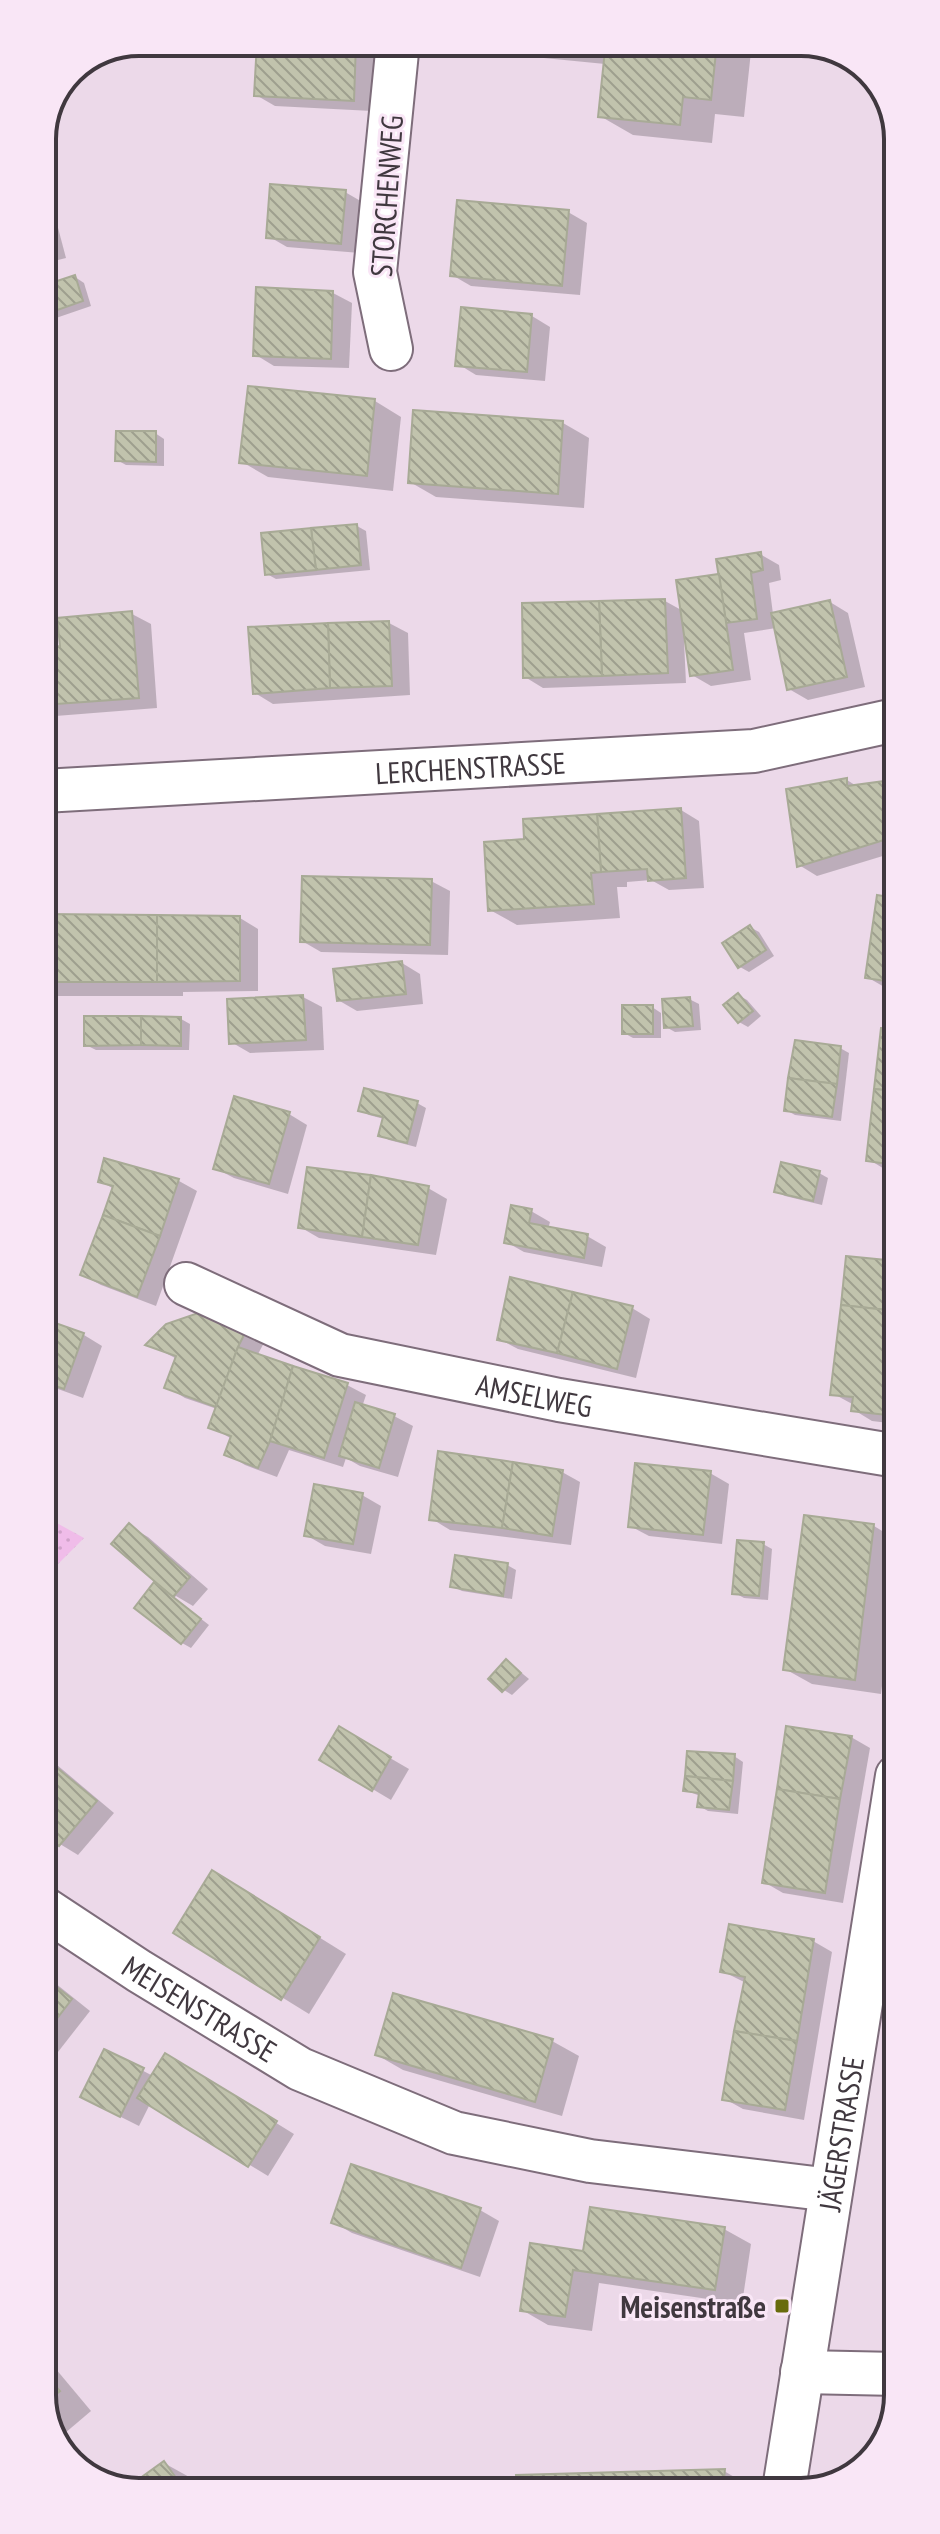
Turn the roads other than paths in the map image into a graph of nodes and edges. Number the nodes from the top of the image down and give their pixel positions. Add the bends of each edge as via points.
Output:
1 (397, 56) edge
2 (391, 349) dead end
3 (884, 722) edge
4 (56, 790) edge
5 (186, 1284) dead end
6 (884, 1454) edge
7 (884, 1858) edge
8 (56, 1916) edge
9 (831, 2190) junction
10 (802, 2372) junction
11 (884, 2374) edge
12 (786, 2478) edge

1 - 2 street, STORCHENWEG via 375,272
3 - 4 street, LERCHENSTRASSE via 754,751
5 - 6 street, AMSELWEG via 340,1355 559,1400
7 - 9 street, JÄGERSTRASSE
8 - 9 street, MEISENSTRASSE via 300,2069 454,2133 590,2161
9 - 10 street, JÄGERSTRASSE
10 - 11 street
10 - 12 street, JÄGERSTRASSE

